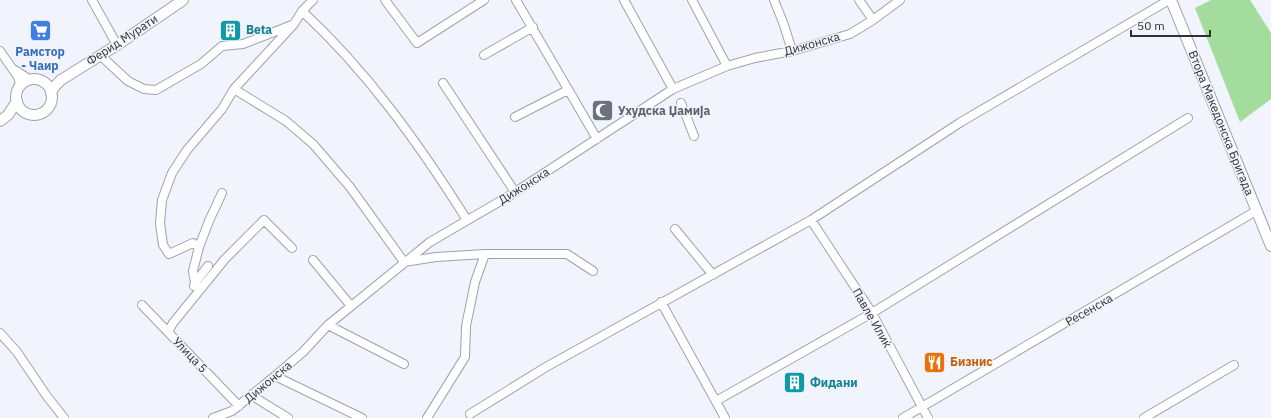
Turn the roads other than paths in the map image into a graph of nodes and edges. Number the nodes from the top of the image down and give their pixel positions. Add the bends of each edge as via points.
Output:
1 (92, 0) edge
2 (183, 0) edge
3 (313, 0) edge
4 (385, 0) edge
5 (484, 0) edge
6 (516, 0) edge
7 (624, 0) edge
8 (692, 0) edge
9 (774, 0) edge
10 (859, 0) edge
11 (900, 0) edge
12 (1170, 0) edge
13 (302, 11) junction
14 (873, 20) junction
15 (294, 24) junction
16 (533, 27) junction
17 (117, 45) junction
18 (0, 51) edge
19 (792, 51) junction
20 (100, 55) junction
21 (484, 55) dead end
22 (727, 66) junction
23 (12, 67) junction
24 (29, 79) junction
25 (61, 80) junction
26 (45, 81) junction
27 (442, 83) dead end
28 (20, 84) junction
29 (234, 89) junction
30 (673, 89) junction
31 (568, 90) junction
32 (52, 94) junction
33 (17, 101) junction
34 (681, 103) dead end
35 (24, 112) junction
36 (515, 117) dead end
37 (4, 118) edge
38 (1188, 118) dead end
39 (694, 136) dead end
40 (597, 139) junction
41 (515, 192) junction
42 (222, 193) dead end
43 (1256, 211) junction
44 (467, 220) junction
45 (811, 220) junction
46 (676, 229) dead end
47 (1271, 246) edge
48 (199, 247) junction
49 (292, 248) dead end
50 (485, 254) junction
51 (313, 260) dead end
52 (404, 262) junction
53 (208, 266) dead end
54 (593, 271) dead end
55 (713, 275) junction
56 (195, 282) junction
57 (189, 302) junction
58 (661, 302) junction
59 (142, 305) dead end
60 (351, 306) junction
61 (872, 313) junction
62 (328, 325) junction
63 (168, 332) junction
64 (0, 333) edge
65 (404, 364) dead end
66 (1234, 365) dead end
67 (275, 376) junction
68 (251, 395) junction
69 (716, 401) junction
70 (238, 406) junction
71 (922, 407) junction
72 (233, 414) edge
73 (470, 414) dead end
74 (64, 418) edge
75 (213, 418) edge
76 (288, 418) edge
77 (362, 418) edge
78 (427, 418) edge
79 (725, 418) edge
80 (903, 418) edge
81 (928, 418) edge
82 (1144, 418) edge

1 - 17 street
2 - 17 street, Ферид Мурати
3 - 13 street
4 - 5 street via 417,43
6 - 16 street
7 - 30 street
8 - 22 street
9 - 19 street
10 - 14 street
11 - 14 street, Дижонска
12 - 43 street, Втора Македонска Бригада
12 - 45 street via 961,122
13 - 15 street
13 - 44 street via 328,35 369,82 412,137
14 - 19 street, Дижонска via 850,34
15 - 20 street via 243,44 222,46 201,64 156,90 144,89 128,81
15 - 29 street
16 - 21 street
16 - 31 street
17 - 20 street, Ферид Мурати
18 - 23 street
19 - 22 street, Дижонска
20 - 25 street, Ферид Мурати
22 - 30 street, Дижонска
23 - 24 street
23 - 28 street
24 - 26 street
24 - 28 street
25 - 26 street, Ферид Мурати
25 - 32 street, Ферид Мурати via 54,87
26 - 32 street
27 - 41 street
28 - 33 street
29 - 48 street via 222,109 187,150 172,173 162,200 160,223 163,245 170,254 193,243
29 - 52 street via 286,121 313,144 350,187
30 - 40 street, Дижонска
31 - 36 street
31 - 40 street
32 - 35 street via 52,102 45,112
33 - 35 street via 19,108
33 - 37 street
34 - 39 street
35 - 37 street
38 - 61 street
40 - 41 street, Дижонска
41 - 44 street, Дижонска
42 - 48 street
43 - 47 street, Втора Македонска Бригада
43 - 71 street, Ресенска
44 - 52 street, Дижонска via 430,242
45 - 55 street
45 - 61 street, Павле Илиќ
46 - 55 street
48 - 56 street via 193,271
49 - 57 street via 264,220 225,259
50 - 52 street
50 - 54 street via 567,254
50 - 78 street via 475,282 466,326 465,357
51 - 60 street
52 - 60 street, Дижонска
53 - 56 street
55 - 58 street
56 - 57 street
57 - 63 street
58 - 69 street
58 - 73 street via 546,367
59 - 63 street, Улица 5
60 - 62 street, Дижонска
61 - 69 street
61 - 71 street, Павле Илиќ
62 - 65 street
62 - 67 street, Дижонска via 303,352
63 - 70 street, Улица 5
64 - 74 street via 17,352
66 - 82 street
67 - 68 street, Дижонска
67 - 77 street
68 - 70 street, Дижонска
68 - 76 street
69 - 79 street
70 - 72 street, Дижонска
71 - 80 street, Ресенска
71 - 81 street, Павле Илиќ
72 - 75 street, Дижонска

